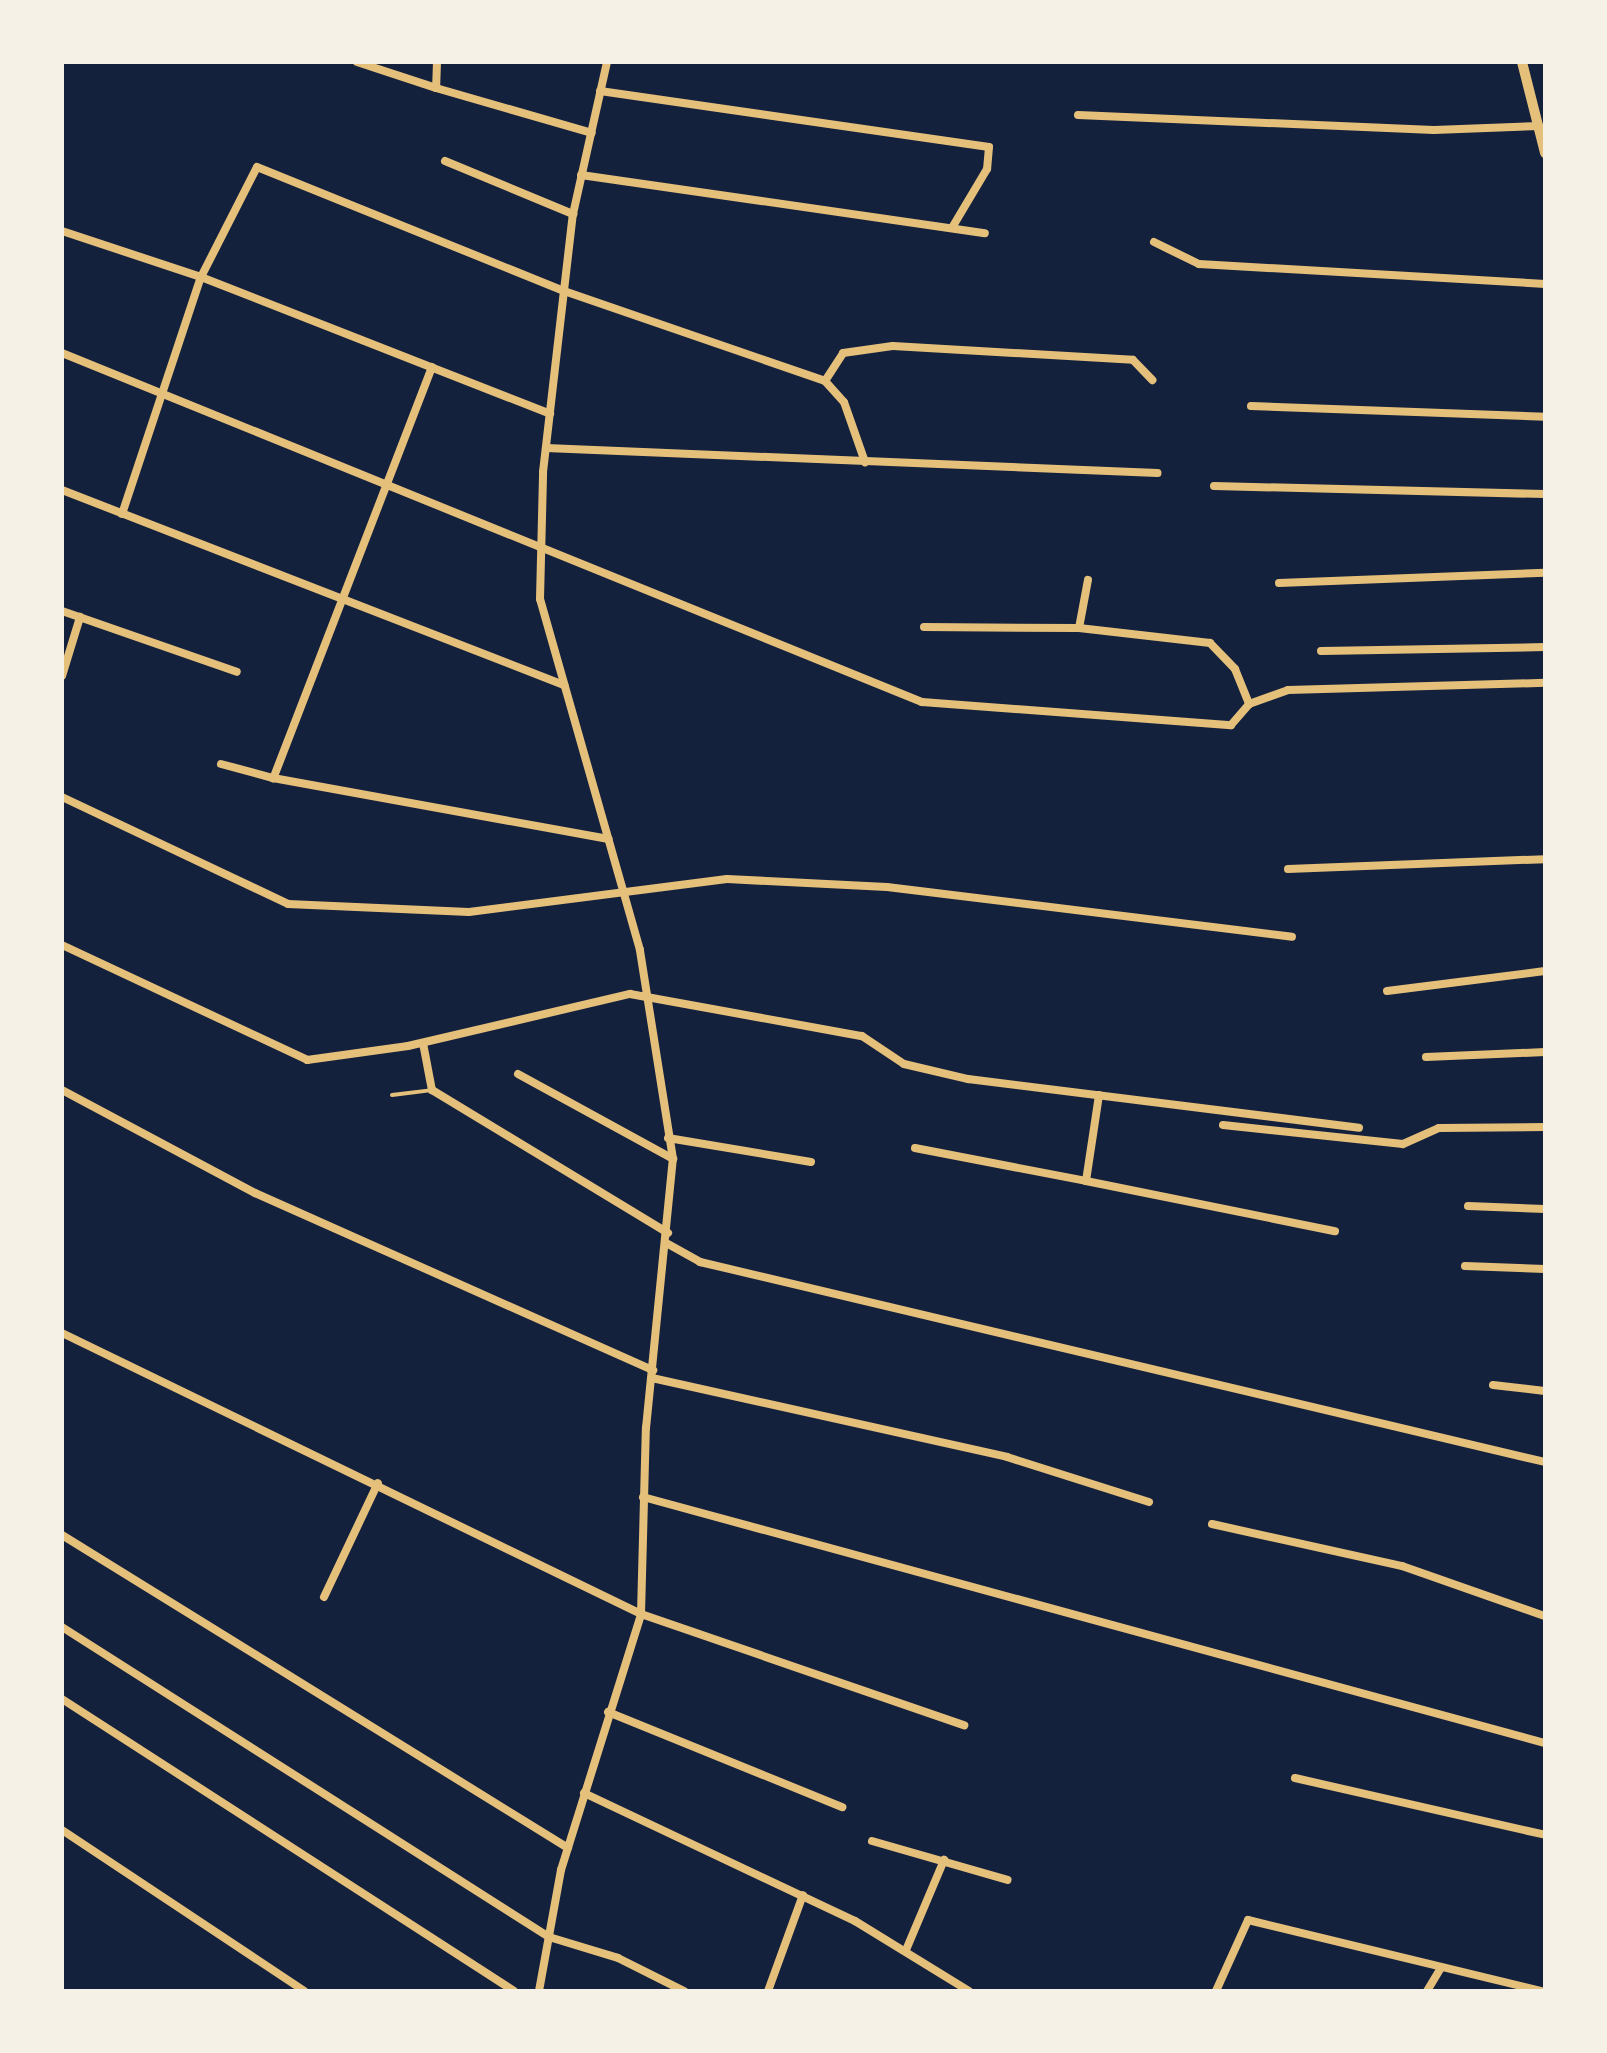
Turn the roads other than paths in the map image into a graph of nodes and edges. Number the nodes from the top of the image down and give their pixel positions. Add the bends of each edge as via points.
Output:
1 (357, 62) edge
2 (437, 62) edge
3 (607, 62) edge
4 (1522, 62) edge
5 (436, 88) junction
6 (600, 91) junction
7 (1078, 115) dead end
8 (1539, 126) junction
9 (592, 133) junction
10 (1545, 153) edge
11 (445, 161) dead end
12 (581, 175) junction
13 (573, 214) junction
14 (953, 226) junction
15 (62, 231) edge
16 (985, 233) dead end
17 (1154, 242) dead end
18 (201, 277) junction
19 (1545, 284) edge
20 (564, 291) junction
21 (62, 353) edge
22 (432, 367) junction
23 (1152, 380) dead end
24 (825, 381) junction
25 (161, 393) junction
26 (1251, 406) dead end
27 (550, 414) junction
28 (1545, 417) edge
29 (546, 448) junction
30 (865, 462) junction
31 (1157, 473) dead end
32 (385, 486) junction
33 (1214, 486) dead end
34 (62, 490) edge
35 (1545, 494) edge
36 (122, 514) junction
37 (539, 549) junction
38 (1545, 573) edge
39 (1088, 580) dead end
40 (1279, 583) dead end
41 (339, 598) junction
42 (62, 611) edge
43 (80, 617) junction
44 (924, 627) dead end
45 (1079, 628) junction
46 (1545, 647) edge
47 (1321, 651) dead end
48 (237, 672) dead end
49 (62, 676) edge
50 (1545, 683) edge
51 (564, 685) junction
52 (1249, 704) junction
53 (221, 764) dead end
54 (273, 778) junction
55 (62, 797) edge
56 (609, 839) junction
57 (1545, 859) edge
58 (1288, 869) dead end
59 (620, 889) junction
60 (1292, 937) dead end
61 (62, 945) edge
62 (1545, 971) edge
63 (1387, 991) dead end
64 (645, 996) junction
65 (423, 1043) junction
66 (1545, 1052) edge
67 (1426, 1057) dead end
68 (518, 1074) dead end
69 (62, 1090) edge
70 (432, 1090) junction
71 (392, 1095) dead end
72 (1099, 1095) junction
73 (1223, 1125) dead end
74 (1545, 1127) edge
75 (1359, 1128) dead end
76 (668, 1138) junction
77 (915, 1148) dead end
78 (673, 1159) junction
79 (811, 1162) dead end
80 (1086, 1181) junction
81 (1468, 1206) dead end
82 (1545, 1209) edge
83 (1335, 1231) dead end
84 (668, 1233) junction
85 (668, 1244) junction
86 (1465, 1266) dead end
87 (1545, 1269) edge
88 (62, 1333) edge
89 (653, 1374) junction
90 (1493, 1385) dead end
91 (1545, 1391) edge
92 (1545, 1462) edge
93 (378, 1483) junction
94 (643, 1497) junction
95 (1149, 1502) dead end
96 (1212, 1524) dead end
97 (62, 1535) edge
98 (324, 1597) dead end
99 (641, 1614) junction
100 (1545, 1616) edge
101 (62, 1627) edge
102 (62, 1699) edge
103 (608, 1712) junction
104 (964, 1725) dead end
105 (1545, 1743) edge
106 (1295, 1778) dead end
107 (584, 1793) junction
108 (842, 1807) dead end
109 (62, 1830) edge
110 (1545, 1835) edge
111 (872, 1841) dead end
112 (568, 1848) junction
113 (944, 1860) junction
114 (1008, 1880) dead end
115 (803, 1895) junction
116 (549, 1937) junction
117 (906, 1950) junction
118 (1440, 1969) junction
119 (304, 1991) edge
120 (514, 1991) edge
121 (539, 1991) edge
122 (684, 1991) edge
123 (768, 1991) edge
124 (969, 1991) edge
125 (1216, 1991) edge
126 (1427, 1991) edge
127 (1542, 1991) edge

1 - 5 street
2 - 5 street
3 - 6 street
4 - 8 street
5 - 9 street
6 - 9 street
6 - 14 street via 989,147 987,169
7 - 8 street via 1434,130
8 - 10 street
9 - 12 street
11 - 13 street
12 - 13 street
12 - 14 street via 746,204
13 - 20 street
14 - 16 street
15 - 18 street
17 - 19 street via 1199,264
18 - 20 street via 257,167
18 - 22 street
18 - 25 street
20 - 24 street
20 - 27 street
21 - 25 street
22 - 27 street
22 - 32 street
23 - 24 street via 1133,360 893,346 843,353
24 - 30 street via 844,402
25 - 32 street
25 - 36 street
26 - 28 street
27 - 29 street
29 - 30 street
29 - 37 street
30 - 31 street
32 - 37 street
32 - 41 street
33 - 35 street
34 - 36 street
36 - 41 street
37 - 51 street via 545,633
37 - 52 street via 922,702 1231,725
38 - 40 street
39 - 45 street
41 - 51 street
41 - 54 street
42 - 43 street
43 - 48 street
43 - 49 street
44 - 45 street
45 - 52 street via 1210,643 1235,669
46 - 47 street
50 - 52 street via 1288,690
51 - 56 street
53 - 54 street
54 - 56 street
55 - 59 street via 288,904 469,912
56 - 59 street
57 - 58 street
59 - 60 street via 727,879 887,887
59 - 64 street
61 - 65 street via 288,1057
62 - 63 street
64 - 65 street via 566,1007
64 - 72 street via 862,1036 904,1064 968,1079
64 - 76 street via 658,1038
65 - 70 street
66 - 67 street
68 - 78 street
69 - 89 street via 255,1193
70 - 71 lane
70 - 84 street
72 - 75 street
72 - 80 street
73 - 74 street via 1403,1144 1439,1128
76 - 78 street
76 - 79 street
77 - 80 street
78 - 84 street
80 - 83 street
81 - 82 street
84 - 85 street
85 - 89 street
85 - 92 street via 700,1262
86 - 87 street
88 - 93 street
89 - 94 street
89 - 95 street via 1007,1457
90 - 91 street
93 - 98 street
93 - 99 street
94 - 99 street
94 - 105 street
96 - 100 street via 1402,1566
97 - 112 street
99 - 103 street
99 - 104 street
101 - 116 street
102 - 120 street
103 - 107 street
103 - 108 street
106 - 110 street
107 - 112 street
107 - 115 street
109 - 119 street
111 - 113 street
112 - 116 street
113 - 114 street
113 - 117 street
115 - 117 street
115 - 123 street
116 - 121 street
116 - 122 street via 618,1958
117 - 124 street
118 - 125 street via 1248,1920
118 - 126 street
118 - 127 street

